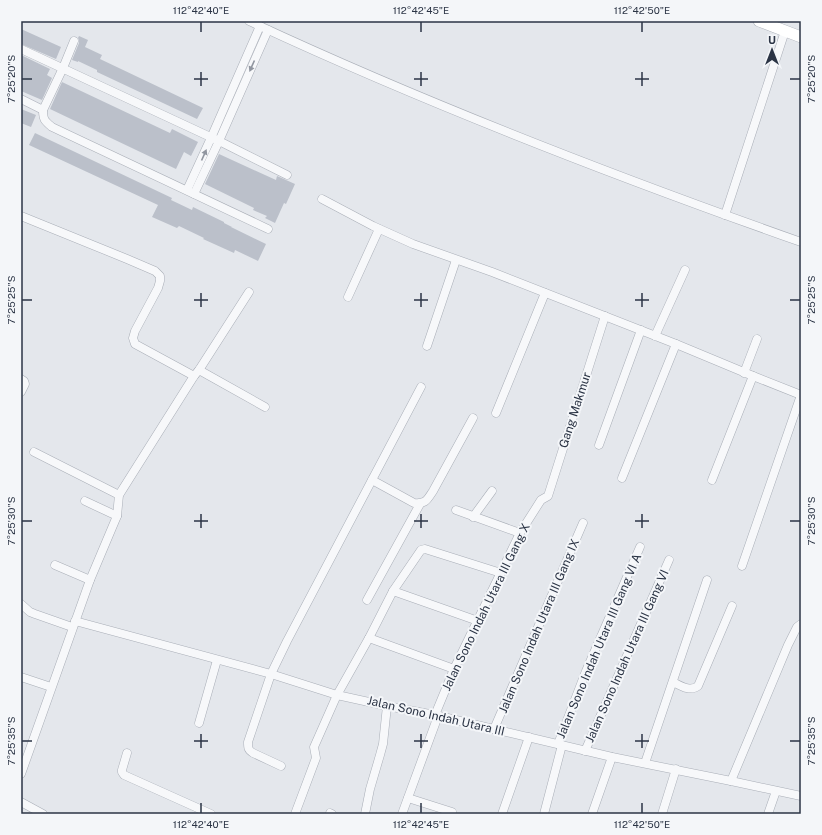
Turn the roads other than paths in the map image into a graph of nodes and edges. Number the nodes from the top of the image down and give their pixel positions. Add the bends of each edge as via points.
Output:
1 (249, 21) edge
2 (759, 21) edge
3 (264, 28) junction
4 (785, 31) junction
5 (801, 37) edge
6 (74, 41) dead end
7 (21, 49) edge
8 (63, 68) junction
9 (21, 99) edge
10 (43, 110) junction
11 (215, 140) junction
12 (287, 175) dead end
13 (191, 192) junction
14 (322, 199) dead end
15 (725, 215) junction
16 (21, 216) edge
17 (268, 229) dead end
18 (379, 229) junction
19 (801, 242) edge
20 (456, 260) junction
21 (685, 270) dead end
22 (249, 292) dead end
23 (545, 293) junction
24 (348, 297) dead end
25 (605, 316) junction
26 (641, 330) junction
27 (655, 336) junction
28 (757, 339) dead end
29 (676, 344) junction
30 (426, 346) dead end
31 (744, 372) junction
32 (197, 373) junction
33 (753, 376) junction
34 (21, 379) edge
35 (421, 387) dead end
36 (21, 392) edge
37 (801, 395) edge
38 (265, 407) dead end
39 (496, 413) dead end
40 (473, 418) dead end
41 (600, 445) dead end
42 (34, 452) dead end
43 (622, 478) dead end
44 (372, 480) junction
45 (712, 480) dead end
46 (492, 491) dead end
47 (119, 495) junction
48 (541, 500) joint
49 (85, 501) dead end
50 (420, 504) junction
51 (456, 510) dead end
52 (117, 516) junction
53 (474, 517) junction
54 (583, 523) dead end
55 (520, 533) junction
56 (640, 547) dead end
57 (669, 560) dead end
58 (55, 565) dead end
59 (742, 566) dead end
60 (501, 573) junction
61 (90, 580) junction
62 (707, 580) dead end
63 (392, 591) junction
64 (367, 600) dead end
65 (21, 604) edge
66 (732, 606) dead end
67 (478, 620) junction
68 (74, 624) junction
69 (801, 624) edge
70 (369, 638) junction
71 (217, 660) junction
72 (454, 669) junction
73 (271, 674) junction
74 (21, 677) edge
75 (673, 682) junction
76 (51, 687) junction
77 (337, 695) junction
78 (387, 706) junction
79 (437, 715) junction
80 (199, 723) dead end
81 (494, 729) junction
82 (529, 737) junction
83 (560, 745) junction
84 (585, 751) junction
85 (127, 753) dead end
86 (612, 757) junction
87 (644, 763) junction
88 (281, 766) dead end
89 (676, 769) junction
90 (21, 774) edge
91 (731, 781) junction
92 (776, 791) junction
93 (801, 796) edge
94 (408, 798) junction
95 (21, 802) edge
96 (452, 812) dead end
97 (43, 814) edge
98 (211, 814) edge
99 (295, 814) edge
100 (365, 814) edge
101 (402, 814) edge
102 (502, 814) edge
103 (544, 814) edge
104 (592, 814) edge
105 (662, 814) edge
106 (768, 814) edge

1 - 3 street
2 - 4 street
3 - 11 street
3 - 15 street via 548,149
4 - 5 street
4 - 15 street
6 - 8 street
7 - 8 street
8 - 10 street
8 - 11 street
9 - 10 street
10 - 13 street via 44,120 52,127
11 - 12 street
11 - 13 street
13 - 17 street
14 - 18 street
15 - 19 street
16 - 32 street via 155,271 160,276 160,281 135,331 135,344
18 - 20 street
18 - 24 street
20 - 23 street
20 - 30 street
21 - 27 street
22 - 32 street
23 - 25 street
23 - 39 street
25 - 26 street
25 - 48 street, Gang Makmur via 548,496
26 - 27 street
26 - 41 street
27 - 29 street
28 - 31 street
29 - 31 street
29 - 43 street
31 - 33 street
32 - 38 street
32 - 47 street
33 - 37 street
33 - 45 street
34 - 36 street via 25,384
35 - 44 street
37 - 59 street
40 - 50 street via 433,491 426,501
42 - 47 street
44 - 50 street
44 - 73 street
46 - 53 street
47 - 52 street
48 - 55 street, Jalan Sono Indah Utara III Gang X
49 - 52 street
50 - 64 street
51 - 53 street
52 - 61 street
53 - 55 street
54 - 81 street, Jalan Sono Indah Utara III Gang IX
55 - 60 street, Jalan Sono Indah Utara III Gang X
56 - 83 street, Jalan Sono Indah Utara III Gang VI A via 586,671
57 - 84 street, Jalan Sono Indah Utara III Gang VI
58 - 61 street
60 - 63 street via 425,549 421,550
60 - 67 street, Jalan Sono Indah Utara III Gang X
61 - 68 street
62 - 75 street
63 - 67 street
63 - 70 street
65 - 68 street, Jalan Sono Indah Utara III via 35,614
66 - 75 street via 698,686 690,689
67 - 72 street, Jalan Sono Indah Utara III Gang X
68 - 71 street, Jalan Sono Indah Utara III
68 - 76 street
69 - 91 street via 788,646
70 - 72 street
70 - 77 street
71 - 73 street, Jalan Sono Indah Utara III
71 - 80 street
72 - 79 street, Jalan Sono Indah Utara III Gang X
73 - 77 street, Jalan Sono Indah Utara III
73 - 88 street via 248,747 249,751
74 - 76 street
75 - 87 street
76 - 90 street
77 - 78 street, Jalan Sono Indah Utara III
77 - 99 street via 314,747 316,758
78 - 79 street, Jalan Sono Indah Utara III
78 - 100 street via 383,744
79 - 81 street, Jalan Sono Indah Utara III
79 - 94 street, Jalan Sono Indah Utara III Gang X
81 - 82 street, Jalan Sono Indah Utara III
82 - 83 street, Jalan Sono Indah Utara III
82 - 102 street
83 - 84 street, Jalan Sono Indah Utara III
83 - 103 street, Jalan Sono Indah Utara III Gang VI A
84 - 86 street, Jalan Sono Indah Utara III
85 - 98 street via 122,770 124,775
86 - 87 street, Jalan Sono Indah Utara III
86 - 104 street
87 - 89 street, Jalan Sono Indah Utara III
89 - 91 street, Jalan Sono Indah Utara III
89 - 105 street
91 - 92 street, Jalan Sono Indah Utara III
92 - 93 street, Jalan Sono Indah Utara III
92 - 106 street
94 - 96 street
94 - 101 street, Jalan Sono Indah Utara III Gang X
95 - 97 street

